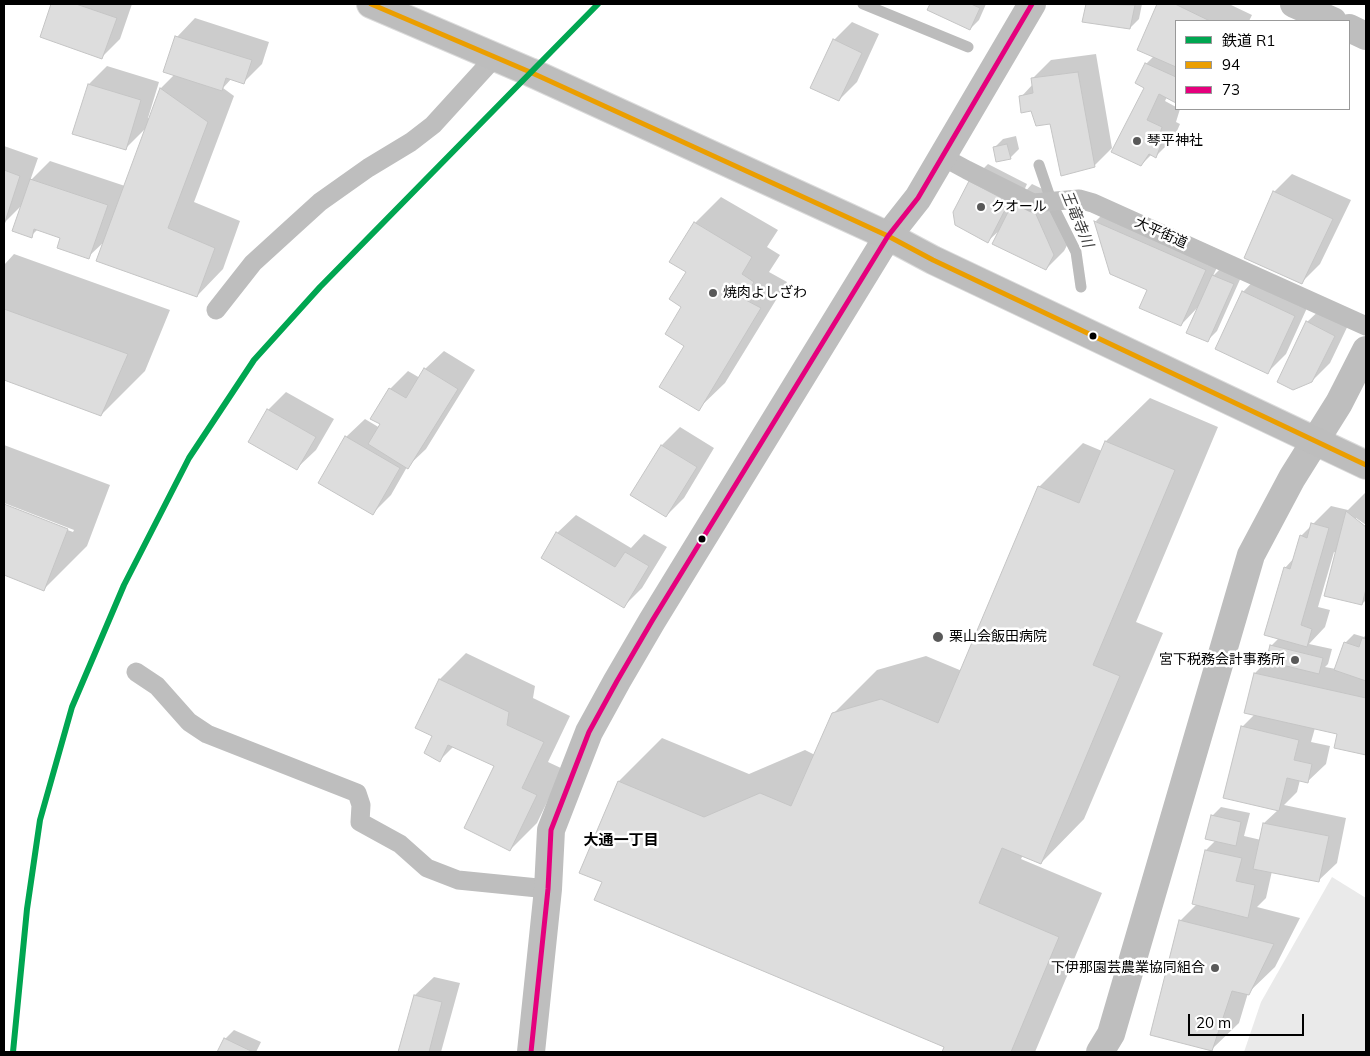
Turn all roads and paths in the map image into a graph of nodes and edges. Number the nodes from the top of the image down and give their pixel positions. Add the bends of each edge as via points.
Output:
1 (371, 4) edge
2 (1032, 4) edge
3 (1294, 4) edge
4 (1331, 20) edge
5 (1350, 28) edge
6 (1366, 36) edge
7 (495, 58) junction
8 (943, 157) junction
9 (888, 236) junction
10 (216, 310) dead end
11 (1358, 322) edge
12 (1366, 350) edge
13 (1316, 441) junction
14 (1366, 465) edge
15 (136, 672) dead end
16 (548, 889) junction
17 (531, 1052) edge
18 (1100, 1052) edge

1 - 7 main road
2 - 8 street
3 - 4 street
5 - 6 street
7 - 9 main road
7 - 10 lane via 433,125 320,202 253,263
8 - 9 street via 918,198
8 - 11 lane, 大平街道 via 1033,203 1079,199 1093,203
9 - 13 main road
9 - 16 street via 652,621 589,732 551,830
12 - 13 street
13 - 14 main road
13 - 18 street via 1292,478 1251,555 1111,1034
15 - 16 lane via 157,686 189,722 207,734 357,793 361,805 360,822 400,844 427,868 458,880
16 - 17 street

